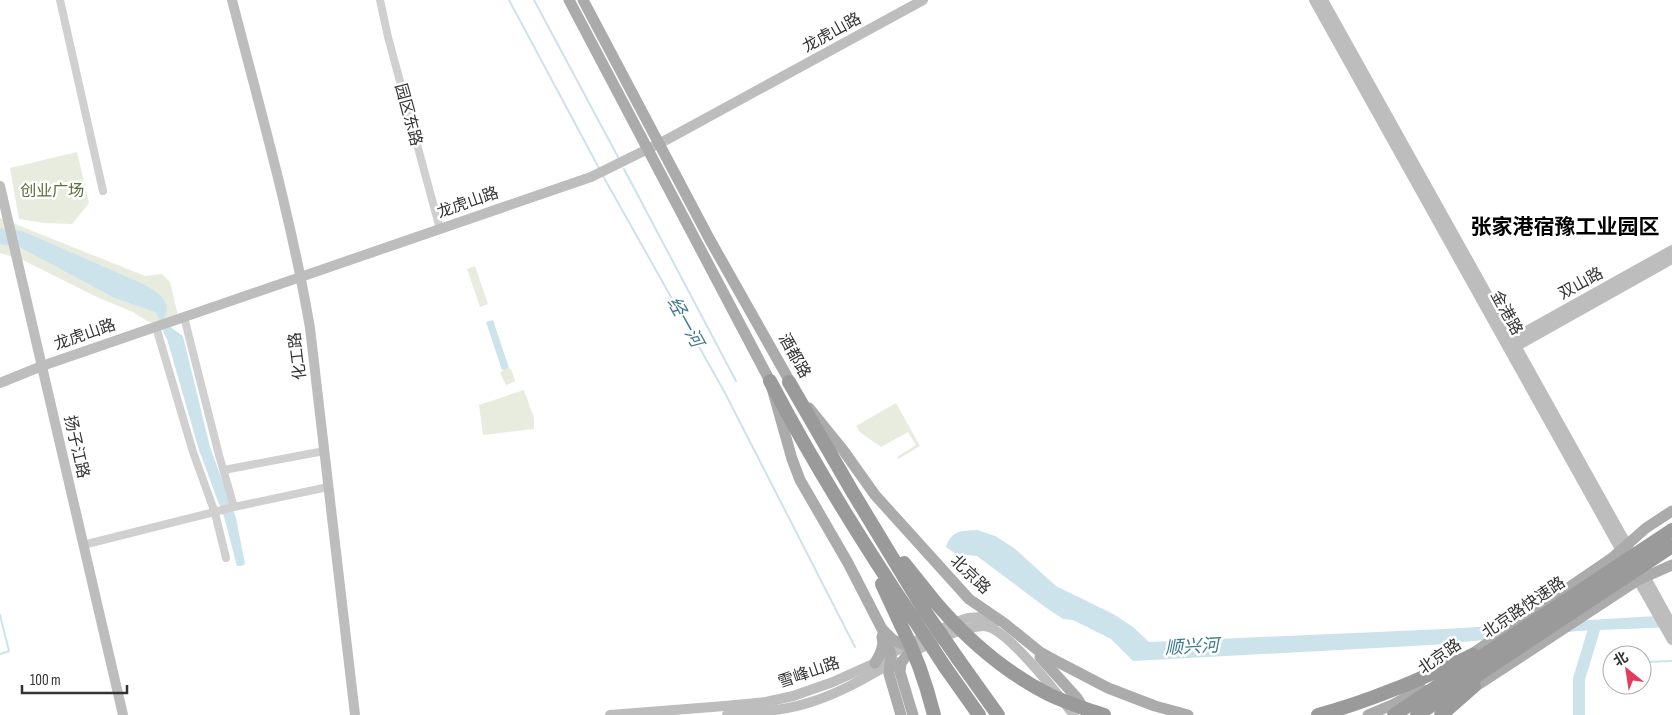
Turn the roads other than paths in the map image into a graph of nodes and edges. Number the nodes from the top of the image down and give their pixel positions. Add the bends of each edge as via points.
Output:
1 (60, 0) edge
2 (232, 0) edge
3 (380, 0) edge
4 (569, 0) edge
5 (582, 0) edge
6 (923, 0) edge
7 (1314, 0) edge
8 (1323, 0) edge
9 (660, 143) junction
10 (648, 149) junction
11 (0, 186) edge
12 (103, 190) dead end
13 (440, 229) junction
14 (1672, 250) edge
15 (1672, 259) edge
16 (301, 277) junction
17 (184, 317) junction
18 (156, 327) junction
19 (1511, 345) junction
20 (42, 366) junction
21 (770, 381) junction
22 (789, 382) junction
23 (0, 383) edge
24 (324, 451) junction
25 (224, 470) junction
26 (328, 487) junction
27 (234, 507) junction
28 (1672, 511) edge
29 (215, 513) junction
30 (866, 514) junction
31 (1672, 530) edge
32 (83, 545) junction
33 (1672, 546) edge
34 (1624, 547) junction
35 (226, 558) dead end
36 (1672, 565) edge
37 (1642, 579) junction
38 (969, 599) junction
39 (1543, 616) junction
40 (981, 617) junction
41 (876, 618) junction
42 (912, 618) junction
43 (1004, 623) junction
44 (1672, 625) edge
45 (973, 627) junction
46 (1023, 639) junction
47 (1672, 640) edge
48 (907, 650) junction
49 (1511, 653) junction
50 (890, 659) junction
51 (877, 667) junction
52 (123, 715) edge
53 (355, 715) edge
54 (610, 715) edge
55 (727, 715) edge
56 (901, 715) edge
57 (913, 715) edge
58 (934, 715) edge
59 (979, 715) edge
60 (998, 715) edge
61 (1074, 715) edge
62 (1088, 715) edge
63 (1104, 715) edge
64 (1188, 715) edge
65 (1318, 715) edge
66 (1368, 715) edge
67 (1394, 715) edge
68 (1417, 715) edge
69 (1432, 715) edge
70 (1441, 715) edge

1 - 12 street
2 - 16 street, 化工路
3 - 13 street, 园区东路
4 - 10 main road, 酒都路
5 - 9 main road, 酒都路
6 - 9 street, 龙虎山路
7 - 19 street, 金港路
8 - 19 street, 金港路
9 - 10 street, 龙虎山路
9 - 22 main road, 酒都路
10 - 13 street, 龙虎山路 via 591,177
10 - 21 main road, 酒都路
11 - 20 street, 扬子江路
13 - 16 street, 龙虎山路
14 - 19 street, 双山路
15 - 19 street, 双山路
16 - 17 street, 龙虎山路
16 - 24 street, 化工路
17 - 18 street, 龙虎山路
17 - 25 street
18 - 20 street, 龙虎山路
18 - 29 street via 193,452
19 - 34 street, 金港路
20 - 23 street, 龙虎山路
20 - 32 street, 扬子江路
21 - 41 main road via 800,480
21 - 42 highway, 酒都路 via 845,513
22 - 30 highway, 酒都路
22 - 38 main road, 北京路 via 875,495
24 - 25 street
24 - 26 street, 化工路
25 - 27 street
26 - 27 street
26 - 53 street, 化工路
27 - 29 street
28 - 34 main road, 北京路
29 - 32 street
29 - 35 street
30 - 42 highway, 酒都路
30 - 63 highway, bridge via 936,603 967,636 1007,669 1050,695
31 - 39 highway, 北京路快速路, bridge
32 - 52 street, 扬子江路
33 - 49 highway, 北京路快速路, bridge
34 - 37 street, 金港路
34 - 66 main road, 北京路 via 1418,692
36 - 37 main road
37 - 44 street, 金港路
37 - 47 street, 金港路
37 - 69 main road
38 - 40 street
38 - 43 main road, 北京路
39 - 65 highway, bridge via 1477,654 1393,691
39 - 67 highway, 北京路快速路, bridge
40 - 43 street, 雪峰山路
40 - 45 street
40 - 48 street, 雪峰山路 via 956,622
41 - 48 main road via 888,636
41 - 50 main road
41 - 51 main road via 884,640
42 - 58 highway, bridge via 919,665
42 - 59 highway, 酒都路, bridge
42 - 60 highway, 酒都路, bridge via 958,659
43 - 46 main road, 北京路
45 - 48 street
45 - 61 street via 997,630 1044,677
46 - 62 main road via 1060,678
46 - 64 main road, 北京路 via 1040,652 1108,688
48 - 50 street, 雪峰山路
48 - 57 main road via 900,672
49 - 68 highway, 北京路快速路, bridge
49 - 70 highway, bridge
50 - 51 street, 雪峰山路
50 - 56 main road via 890,683
51 - 54 street, 雪峰山路 via 812,691 766,702
51 - 55 street, 雪峰山路 via 812,702

